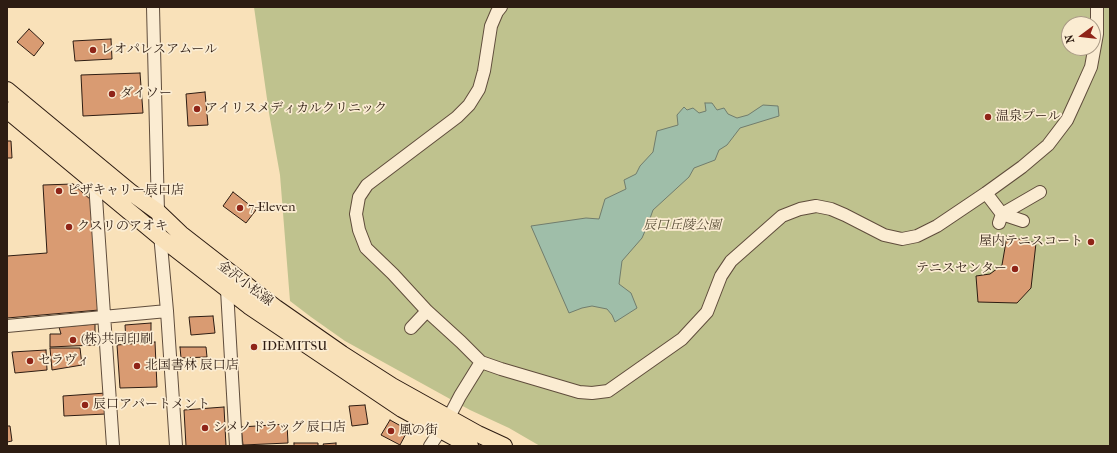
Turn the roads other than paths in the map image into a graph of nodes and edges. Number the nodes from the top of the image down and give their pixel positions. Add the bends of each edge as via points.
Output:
1 (153, 7) edge
2 (501, 7) edge
3 (1097, 7) edge
4 (7, 90) edge
5 (7, 110) edge
6 (95, 183) junction
7 (1040, 192) dead end
8 (986, 193) junction
9 (158, 212) junction
10 (1000, 219) junction
11 (1023, 221) dead end
12 (160, 237) junction
13 (228, 290) junction
14 (167, 311) junction
15 (427, 311) junction
16 (104, 317) junction
17 (7, 326) edge
18 (411, 328) dead end
19 (480, 362) junction
20 (449, 417) junction
21 (440, 431) junction
22 (114, 446) edge
23 (176, 446) edge
24 (236, 446) edge
25 (430, 446) edge
26 (470, 446) edge
27 (504, 446) edge

1 - 9 street
2 - 15 street via 490,26 484,71 479,89 469,105 457,117 367,185 359,197 356,214 366,248
3 - 8 street via 1097,34 1091,67 1067,120 1048,144
4 - 9 main road, 金沢小松線
5 - 6 main road, 金沢小松線
6 - 12 main road, 金沢小松線
6 - 16 street
7 - 10 street
8 - 10 street
8 - 19 street via 937,226 917,236 902,239 884,235 831,209 816,206 782,216 731,261 721,276 707,312 682,339 608,391 579,392
9 - 12 street
9 - 20 main road, 金沢小松線 via 193,244 276,308 392,386
10 - 11 street
12 - 13 main road, 金沢小松線
12 - 14 street
13 - 21 main road, 金沢小松線 via 402,409
13 - 24 street
14 - 16 street
14 - 23 street
15 - 18 street
15 - 19 street
16 - 17 street
16 - 22 street
19 - 20 street
20 - 21 street
20 - 27 main road, 金沢小松線
21 - 25 street
21 - 26 main road, 金沢小松線

